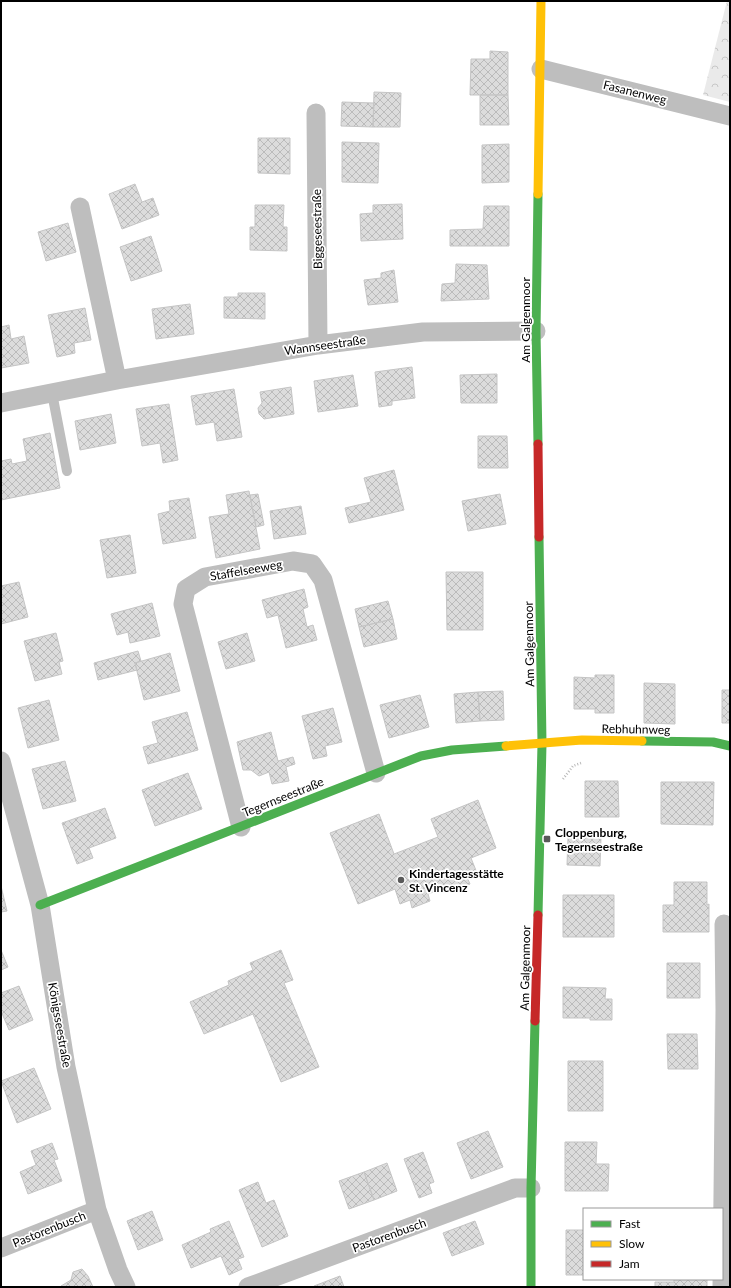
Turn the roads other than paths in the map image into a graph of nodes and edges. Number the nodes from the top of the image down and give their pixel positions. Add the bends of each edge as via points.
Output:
1 (541, 1) edge
2 (541, 69) junction
3 (316, 114) dead end
4 (730, 116) edge
5 (80, 207) dead end
6 (536, 331) junction
7 (318, 345) junction
8 (117, 380) junction
9 (52, 392) junction
10 (1, 403) edge
11 (67, 471) dead end
12 (542, 744) junction
13 (730, 746) edge
14 (1, 761) edge
15 (376, 772) junction
16 (241, 827) junction
17 (40, 905) junction
18 (724, 924) dead end
19 (728, 1010) edge
20 (531, 1188) junction
21 (97, 1210) junction
22 (723, 1241) edge
23 (1, 1248) edge
24 (126, 1287) edge
25 (248, 1287) edge
26 (531, 1287) edge

1 - 2 street, Am Galgenmoor
2 - 4 street, Fasanenweg
2 - 6 street, Am Galgenmoor
3 - 7 street, Biggeseestraße
5 - 8 street
6 - 7 street, Wannseestraße via 423,332
6 - 12 street, Am Galgenmoor
7 - 8 street, Wannseestraße
8 - 9 street, Wannseestraße
9 - 10 street, Wannseestraße
9 - 11 lane
12 - 13 street, Rebhuhnweg via 582,740 713,742
12 - 15 street, Tegernseestraße via 452,750 421,756
12 - 20 street, Am Galgenmoor
14 - 17 street, Königsseestraße
15 - 16 street, Tegernseestraße
15 - 16 street, Staffelseeweg via 323,580 312,564 293,561 205,577 186,589 183,604
16 - 17 street, Tegernseestraße
17 - 21 street, Königsseestraße via 66,1067
18 - 19 street
19 - 22 street
20 - 25 street, Pastorenbusch via 515,1188
20 - 26 street, Am Galgenmoor
21 - 23 street, Pastorenbusch
21 - 24 street, Königsseestraße

